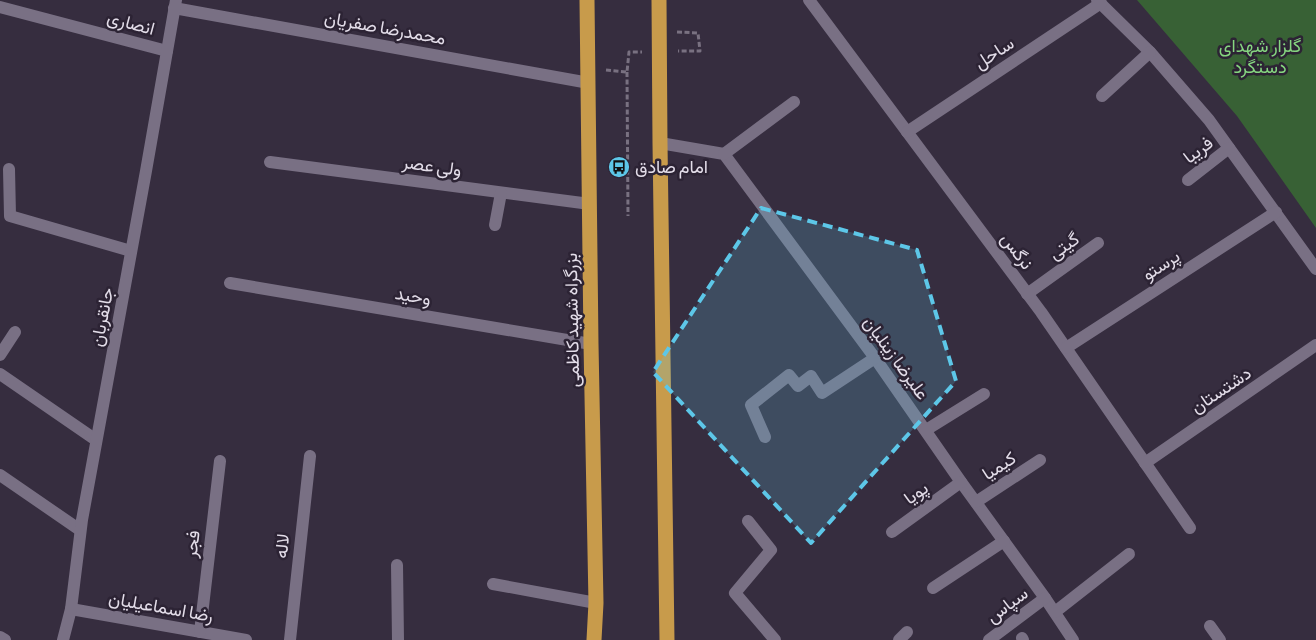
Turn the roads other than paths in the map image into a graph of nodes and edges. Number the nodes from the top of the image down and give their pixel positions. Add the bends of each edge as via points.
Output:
1 (587, 0) edge
2 (659, 0) edge
3 (810, 0) edge
4 (1099, 2) edge
5 (175, 4) edge
6 (0, 7) edge
7 (167, 51) junction
8 (1150, 52) junction
9 (589, 83) junction
10 (1102, 96) dead end
11 (794, 102) dead end
12 (907, 132) junction
13 (660, 143) junction
14 (1230, 148) junction
15 (724, 154) junction
16 (270, 162) dead end
17 (9, 169) dead end
18 (1188, 180) dead end
19 (501, 193) junction
20 (590, 204) junction
21 (1276, 212) junction
22 (495, 225) dead end
23 (1098, 243) dead end
24 (131, 251) junction
25 (1316, 269) edge
26 (230, 283) dead end
27 (1027, 294) junction
28 (15, 332) dead end
29 (590, 344) junction
30 (1316, 345) edge
31 (1066, 348) junction
32 (0, 355) edge
33 (875, 358) junction
34 (0, 374) edge
35 (984, 394) dead end
36 (926, 430) junction
37 (766, 437) dead end
38 (96, 440) junction
39 (310, 456) dead end
40 (220, 460) dead end
41 (1040, 460) dead end
42 (1145, 463) junction
43 (0, 475) edge
44 (961, 482) junction
45 (976, 502) junction
46 (748, 521) dead end
47 (1190, 528) dead end
48 (80, 530) junction
49 (892, 532) dead end
50 (1004, 541) junction
51 (1129, 554) dead end
52 (397, 565) dead end
53 (493, 584) dead end
54 (933, 588) dead end
55 (1045, 598) junction
56 (596, 603) junction
57 (71, 609) junction
58 (1055, 612) junction
59 (1210, 626) dead end
60 (200, 632) junction
61 (0, 637) edge
62 (5, 640) edge
63 (63, 640) edge
64 (246, 640) edge
65 (290, 640) edge
66 (398, 640) edge
67 (594, 640) edge
68 (667, 640) edge
69 (775, 640) edge
70 (989, 640) edge
71 (1073, 640) edge
72 (1220, 640) edge

1 - 9 highway, بزرگراه شهید کاظمی
2 - 13 highway
3 - 12 street, نرگس
4 - 8 street
4 - 12 street, ساحل
5 - 7 street, جانقربان
5 - 9 street, محمدرضا صفریان
6 - 7 street, انصاری
7 - 24 street, جانقربان
8 - 10 street
8 - 14 street
9 - 20 highway, بزرگراه شهید کاظمی
11 - 15 street
12 - 27 street, نرگس
13 - 15 street
13 - 68 highway
14 - 18 street, فریبا
14 - 21 street
15 - 33 street, علیرضا زینلیان
16 - 19 street, ولی عصر
17 - 24 street via 10,216
19 - 20 street, ولی عصر
19 - 22 street
20 - 29 highway, بزرگراه شهید کاظمی
21 - 25 street
21 - 31 street, پرستو
23 - 27 street, گیتی
24 - 38 street, جانقربان
26 - 29 street, وحید
27 - 31 street, نرگس
28 - 32 street
29 - 56 highway, بزرگراه شهید کاظمی
30 - 42 street, دشتستان
31 - 42 street, نرگس
33 - 36 street, علیرضا زینلیان
33 - 37 street via 822,393 811,376 798,386 789,375 750,405
34 - 38 street
35 - 36 street
36 - 44 street, علیرضا زینلیان
38 - 48 street, جانقربان
39 - 65 street, لاله
40 - 60 street, فجر
41 - 45 street, کیمیا
42 - 47 street, نرگس
43 - 48 street
44 - 45 street, علیرضا زینلیان
44 - 49 street, پویا
45 - 50 street, علیرضا زینلیان
46 - 69 street via 771,550 735,593
48 - 57 street, جانقربان
50 - 54 street
50 - 55 street, علیرضا زینلیان
51 - 58 street
52 - 66 street
53 - 56 street
55 - 58 street, علیرضا زینلیان
55 - 70 street, سپاس
56 - 67 highway, بزرگراه شهید کاظمی
57 - 60 street, رضا اسماعیلیان
57 - 63 street, جانقربان
58 - 71 street, علیرضا زینلیان
59 - 72 street
60 - 64 street, رضا اسماعیلیان
61 - 62 street

